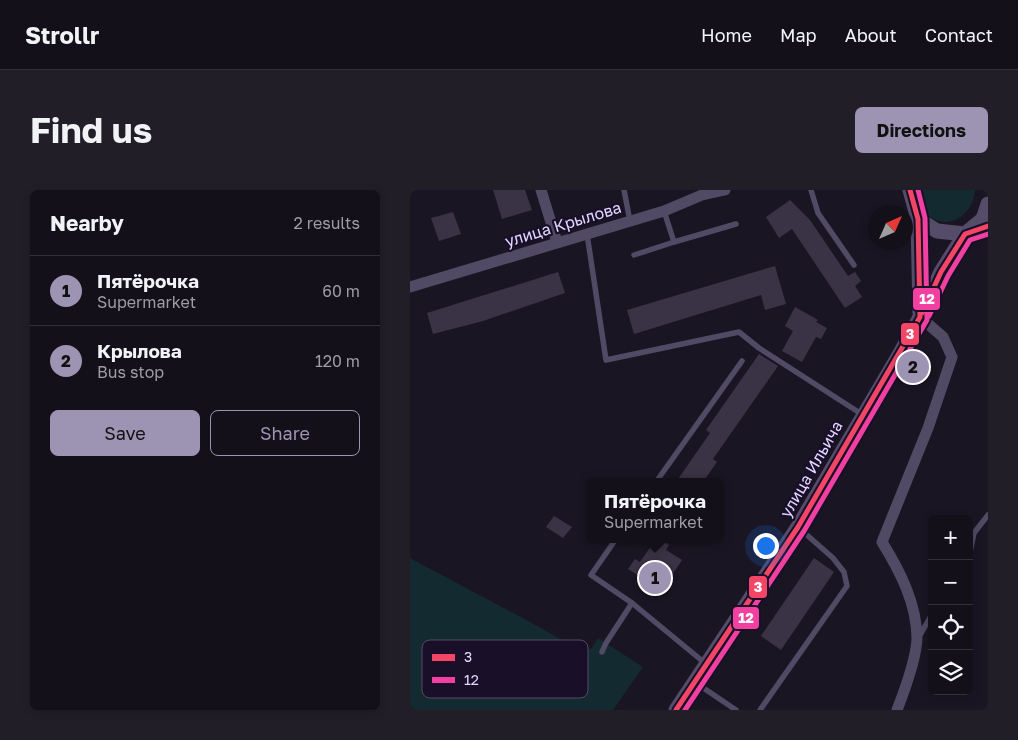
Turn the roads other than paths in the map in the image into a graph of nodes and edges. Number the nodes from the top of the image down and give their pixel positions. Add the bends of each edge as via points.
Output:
1 (541, 190) edge
2 (624, 190) edge
3 (725, 190) edge
4 (811, 190) edge
5 (910, 190) edge
6 (702, 193) edge
7 (988, 204) edge
8 (664, 211) junction
9 (630, 220) junction
10 (918, 220) junction
11 (736, 224) dead end
12 (988, 226) edge
13 (587, 234) junction
14 (966, 234) junction
15 (557, 242) junction
16 (674, 242) junction
17 (634, 255) dead end
18 (854, 265) dead end
19 (410, 287) edge
20 (920, 317) junction
21 (742, 361) dead end
22 (863, 415) junction
23 (659, 478) edge
24 (988, 515) edge
25 (798, 527) junction
26 (973, 538) edge
27 (613, 543) edge
28 (632, 603) junction
29 (928, 621) edge
30 (917, 641) junction
31 (602, 652) dead end
32 (706, 664) junction
33 (695, 682) junction
34 (676, 710) edge
35 (736, 710) edge
36 (760, 710) edge
37 (898, 710) edge

1 - 15 street
2 - 9 lane
3 - 6 street, улица Крылова
4 - 18 lane via 818,213
5 - 10 street, улица Ильича
6 - 8 street, улица Крылова
7 - 14 street, улица Ильича via 983,219
8 - 9 street, улица Крылова
8 - 16 lane
9 - 13 street, улица Крылова
10 - 14 street via 937,231
10 - 20 street, улица Ильича
11 - 16 lane
12 - 14 street
13 - 15 street, улица Крылова
13 - 22 lane via 606,360 739,332
14 - 20 street, улица Ильича via 941,272
15 - 19 street, улица Крылова
16 - 17 lane
20 - 22 street, улица Ильича
20 - 30 street via 943,337 952,357 928,428 882,542 910,600
21 - 23 lane
22 - 25 street, улица Ильича
24 - 26 lane
25 - 32 street, улица Ильича
25 - 36 lane via 833,558 844,572 847,586
27 - 28 lane via 592,575
28 - 31 lane
28 - 32 lane
29 - 30 lane
30 - 37 street
32 - 33 street, улица Ильича
33 - 34 street, улица Ильича
33 - 35 lane

